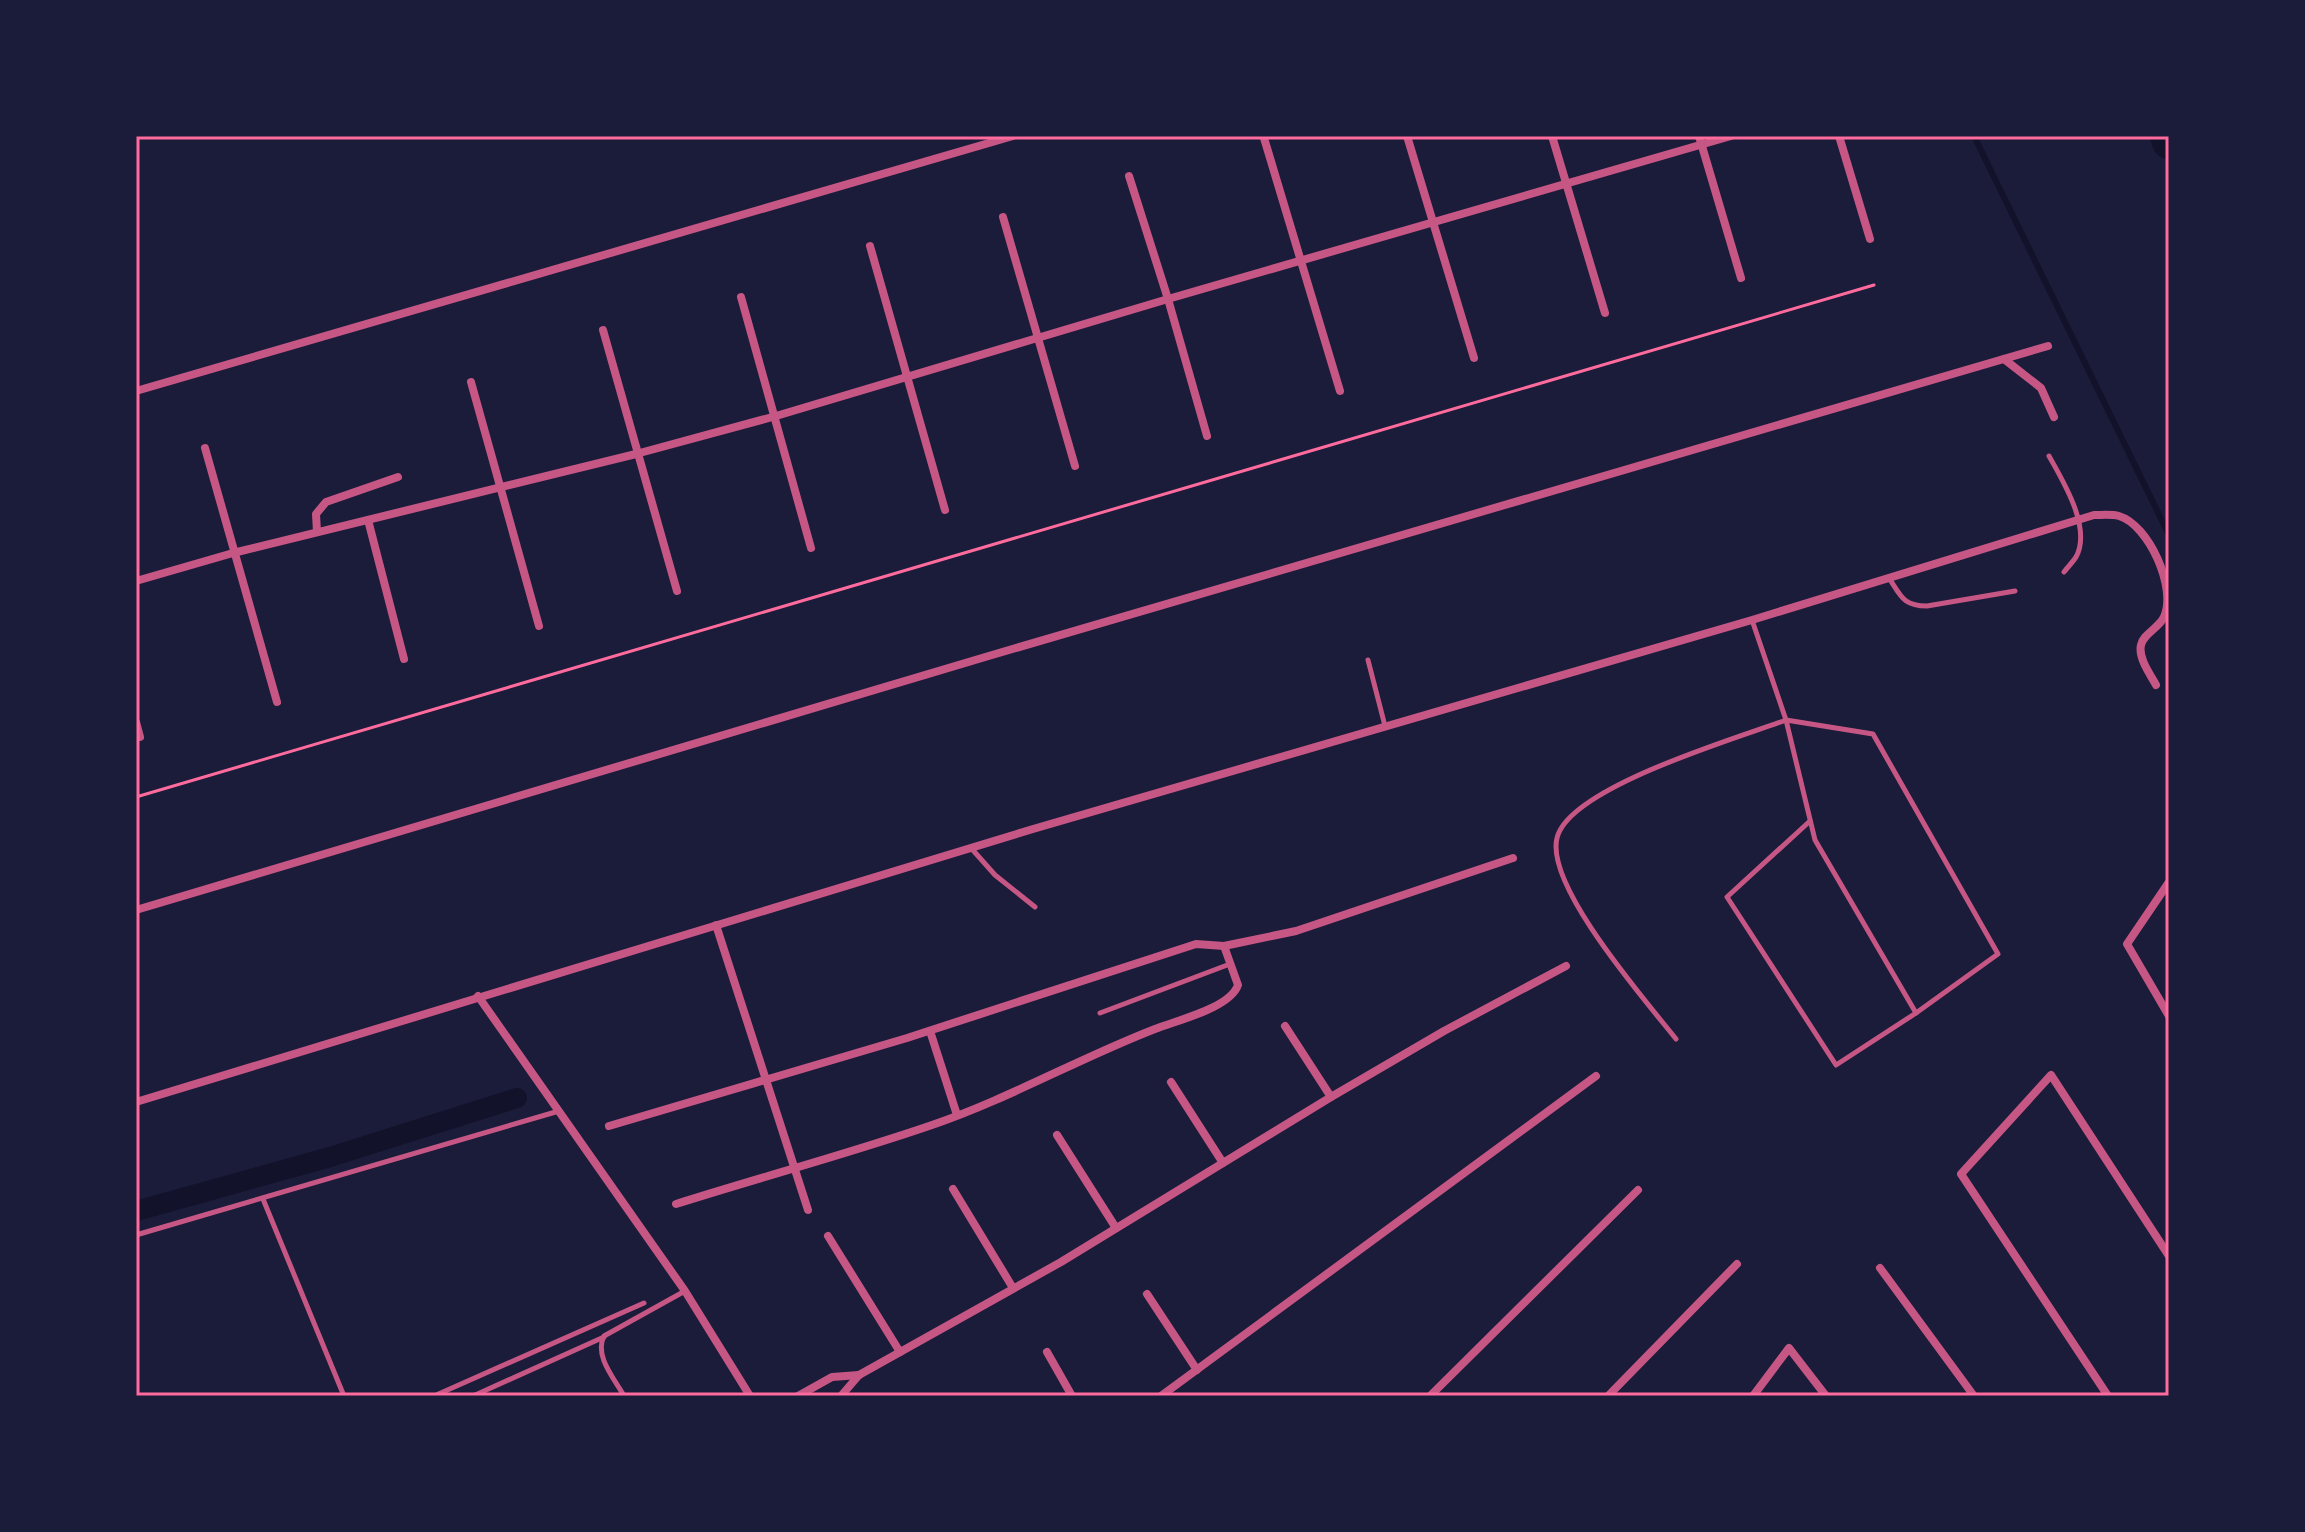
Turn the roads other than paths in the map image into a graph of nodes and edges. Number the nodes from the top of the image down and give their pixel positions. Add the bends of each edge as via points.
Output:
1 (1013, 136) edge
2 (1407, 136) edge
3 (1552, 136) edge
4 (1731, 136) edge
5 (1839, 136) edge
6 (1264, 138) edge
7 (1700, 140) edge
8 (1129, 176) dead end
9 (1566, 185) junction
10 (1003, 217) dead end
11 (1433, 223) junction
12 (1870, 239) dead end
13 (870, 246) dead end
14 (1300, 262) junction
15 (1741, 278) dead end
16 (741, 297) dead end
17 (1168, 299) junction
18 (1605, 313) dead end
19 (603, 330) dead end
20 (1038, 338) junction
21 (2048, 346) dead end
22 (1474, 358) dead end
23 (2004, 359) junction
24 (907, 377) junction
25 (471, 382) dead end
26 (136, 391) edge
27 (1340, 391) dead end
28 (776, 416) junction
29 (2054, 417) dead end
30 (1207, 436) dead end
31 (205, 448) dead end
32 (636, 454) junction
33 (2049, 456) dead end
34 (1075, 466) dead end
35 (398, 477) dead end
36 (499, 488) junction
37 (945, 510) dead end
38 (368, 520) junction
39 (2078, 520) junction
40 (317, 532) junction
41 (811, 548) dead end
42 (233, 553) junction
43 (2064, 572) dead end
44 (1889, 578) junction
45 (136, 581) edge
46 (677, 591) dead end
47 (2015, 591) dead end
48 (1752, 620) junction
49 (539, 626) dead end
50 (404, 659) dead end
51 (1368, 660) dead end
52 (2156, 685) dead end
53 (277, 702) dead end
54 (1786, 720) junction
55 (136, 722) edge
56 (1385, 727) junction
57 (140, 737) dead end
58 (1810, 820) junction
59 (971, 848) junction
60 (1513, 858) dead end
61 (2169, 882) edge
62 (1035, 907) dead end
63 (136, 910) edge
64 (716, 925) junction
65 (1224, 946) junction
66 (1231, 963) junction
67 (1566, 966) dead end
68 (478, 996) junction
69 (1100, 1013) dead end
70 (1916, 1013) junction
71 (2169, 1016) edge
72 (1285, 1026) dead end
73 (930, 1031) junction
74 (1676, 1039) dead end
75 (1596, 1076) dead end
76 (766, 1080) junction
77 (1171, 1082) dead end
78 (1331, 1097) junction
79 (136, 1102) edge
80 (559, 1111) junction
81 (957, 1115) junction
82 (609, 1126) dead end
83 (1057, 1135) dead end
84 (1223, 1163) junction
85 (793, 1167) junction
86 (953, 1189) dead end
87 (1638, 1190) dead end
88 (263, 1199) junction
89 (676, 1204) dead end
90 (808, 1210) dead end
91 (1116, 1228) junction
92 (136, 1235) edge
93 (828, 1236) dead end
94 (2169, 1256) edge
95 (1737, 1264) dead end
96 (1880, 1268) dead end
97 (1013, 1288) junction
98 (685, 1291) junction
99 (1147, 1294) dead end
100 (644, 1303) dead end
101 (604, 1336) junction
102 (900, 1352) junction
103 (1047, 1352) dead end
104 (1197, 1370) junction
105 (859, 1375) junction
106 (344, 1396) edge
107 (434, 1396) edge
108 (473, 1396) edge
109 (624, 1396) edge
110 (750, 1396) edge
111 (798, 1396) edge
112 (841, 1396) edge
113 (1072, 1396) edge
114 (1161, 1396) edge
115 (1430, 1396) edge
116 (1608, 1396) edge
117 (1753, 1396) edge
118 (1826, 1396) edge
119 (1974, 1396) edge
120 (2108, 1396) edge

1 - 26 street
2 - 11 street
3 - 9 street
4 - 7 street
5 - 12 street
6 - 14 street
7 - 9 street
7 - 15 street
8 - 17 street
9 - 11 street
9 - 18 street
10 - 20 street
11 - 14 street
11 - 22 street
13 - 24 street
14 - 17 street
14 - 27 street
16 - 28 street
17 - 20 street
17 - 30 street
19 - 32 street
20 - 24 street
20 - 34 street
21 - 23 street
23 - 29 street via 2041,388
23 - 63 street
24 - 28 street
24 - 37 street
25 - 36 street
28 - 32 street
28 - 41 street
31 - 42 street
32 - 36 street
32 - 46 street
33 - 39 lane
35 - 40 street via 326,502 316,514
36 - 38 street
36 - 49 street
38 - 40 street
38 - 50 street
39 - 43 lane via 2079,548
39 - 44 street
39 - 52 street via 2120,516 2135,524 2156,554 2168,586 2168,604 2140,649
40 - 42 street
42 - 45 street
42 - 53 street
44 - 47 lane via 1913,606
44 - 48 street
48 - 54 lane
48 - 56 street
51 - 56 lane
54 - 58 lane
54 - 70 lane via 1873,734 1998,954
54 - 74 lane via 1628,778 1587,803 1557,839 1558,861 1590,930
55 - 57 street
56 - 59 street
58 - 70 lane via 1815,840
58 - 70 lane via 1727,897 1836,1065
59 - 62 lane
59 - 64 street
60 - 65 street via 1296,931
61 - 71 street via 2127,944
64 - 68 street
64 - 76 street
65 - 66 street
65 - 73 street via 1196,944
66 - 69 lane
66 - 81 street via 1238,985 1228,999
67 - 78 street
68 - 79 street
68 - 80 street
72 - 78 street
73 - 76 street
73 - 81 street
75 - 104 street
76 - 82 street
76 - 85 street
77 - 84 street
78 - 84 street
80 - 88 lane
80 - 98 street
81 - 85 street
83 - 91 street
84 - 91 street
85 - 89 street
85 - 90 street
86 - 97 street
87 - 115 street
88 - 92 lane
88 - 106 lane
91 - 97 street
93 - 102 street
94 - 120 street via 2051,1075 1961,1174
95 - 116 street
96 - 119 street
97 - 102 street
98 - 101 lane
98 - 110 street
99 - 104 street
100 - 107 lane
101 - 108 lane
101 - 109 lane via 601,1356
102 - 105 street
103 - 113 street
104 - 114 street
105 - 111 street via 832,1377
105 - 112 street
117 - 118 street via 1789,1348

